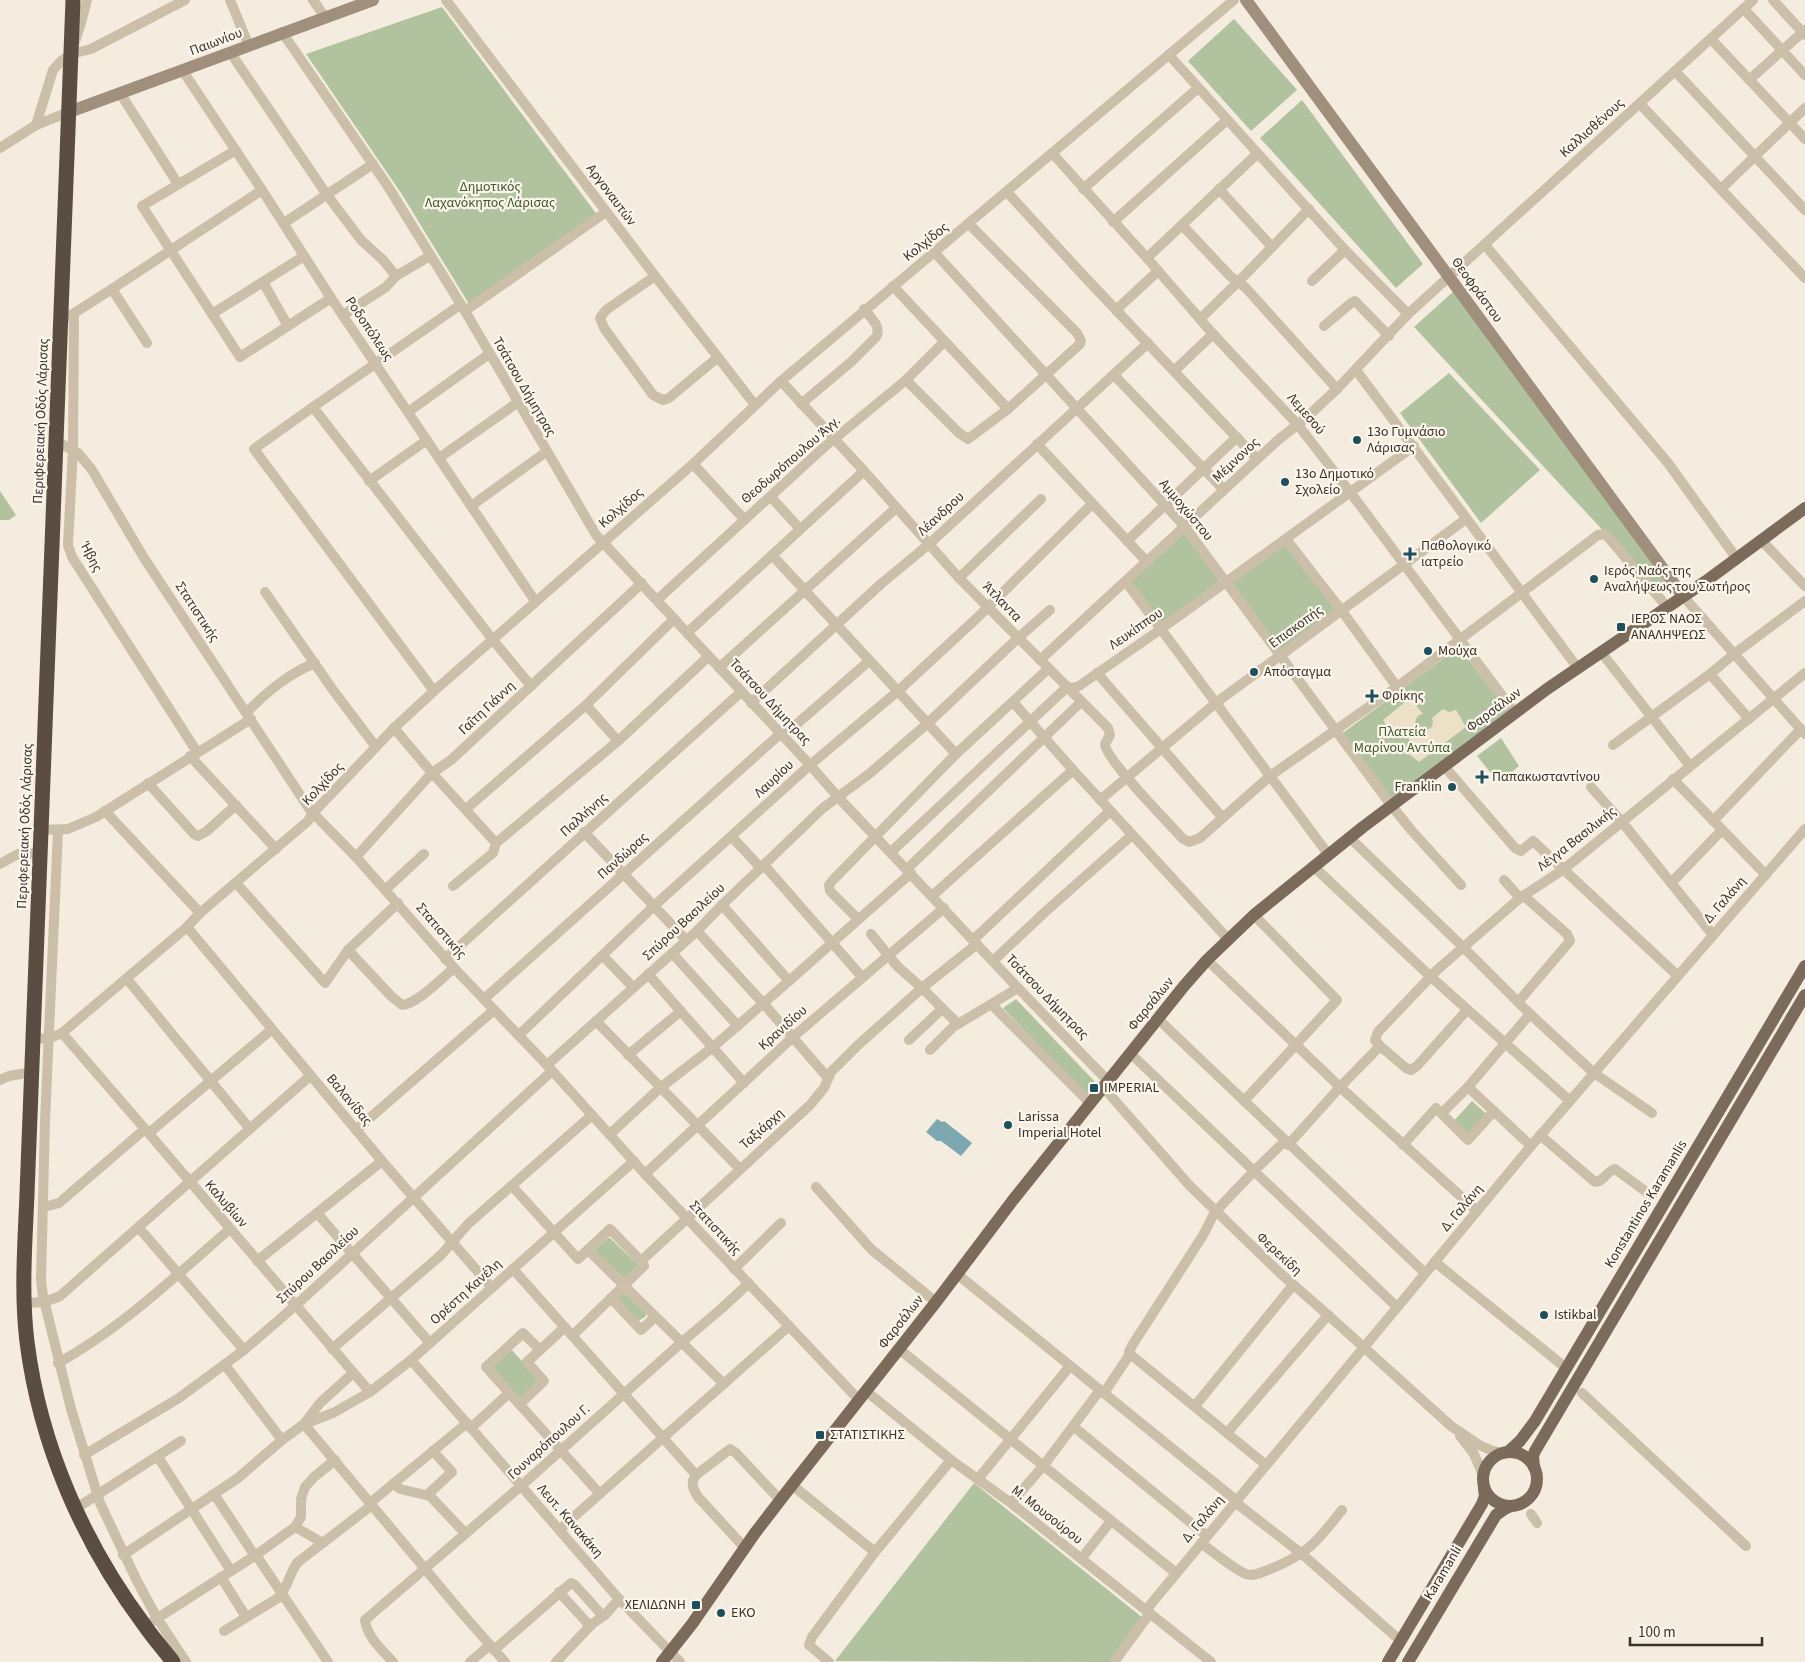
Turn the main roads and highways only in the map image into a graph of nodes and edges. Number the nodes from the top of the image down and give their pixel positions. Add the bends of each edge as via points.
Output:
1 (73, 0) edge
2 (1805, 508) edge
3 (1805, 966) edge
4 (1805, 994) edge
5 (1505, 1452) junction
6 (1534, 1467) junction
7 (1484, 1488) junction
8 (1511, 1506) junction
9 (151, 1622) junction
10 (666, 1657) edge
11 (164, 1662) edge
12 (173, 1662) edge
13 (1388, 1662) edge
14 (1408, 1662) edge

1 - 9 highway, Περιφερειακή Οδός Λάρισας via 67,317 56,441 25,1303 27,1341 40,1410 56,1462 75,1509 105,1566
2 - 10 main road, Φαρσάλων via 1738,559 1577,667 1349,837 1254,915 1207,960 1019,1192 780,1500
3 - 5 main road, Κonstantinos Karamanlis via 1527,1433
4 - 6 main road via 1535,1451
5 - 6 main road via 1521,1454
5 - 7 main road via 1488,1462 1483,1475
6 - 8 main road via 1537,1478 1533,1494 1526,1501
7 - 8 main road via 1496,1503
7 - 13 main road, Karamanli via 1482,1504
8 - 14 main road, Karamanli via 1496,1515
9 - 11 highway, Περιφερειακή Οδός Λάρισας
9 - 12 highway, Περιφερειακή Οδός Λάρισας

